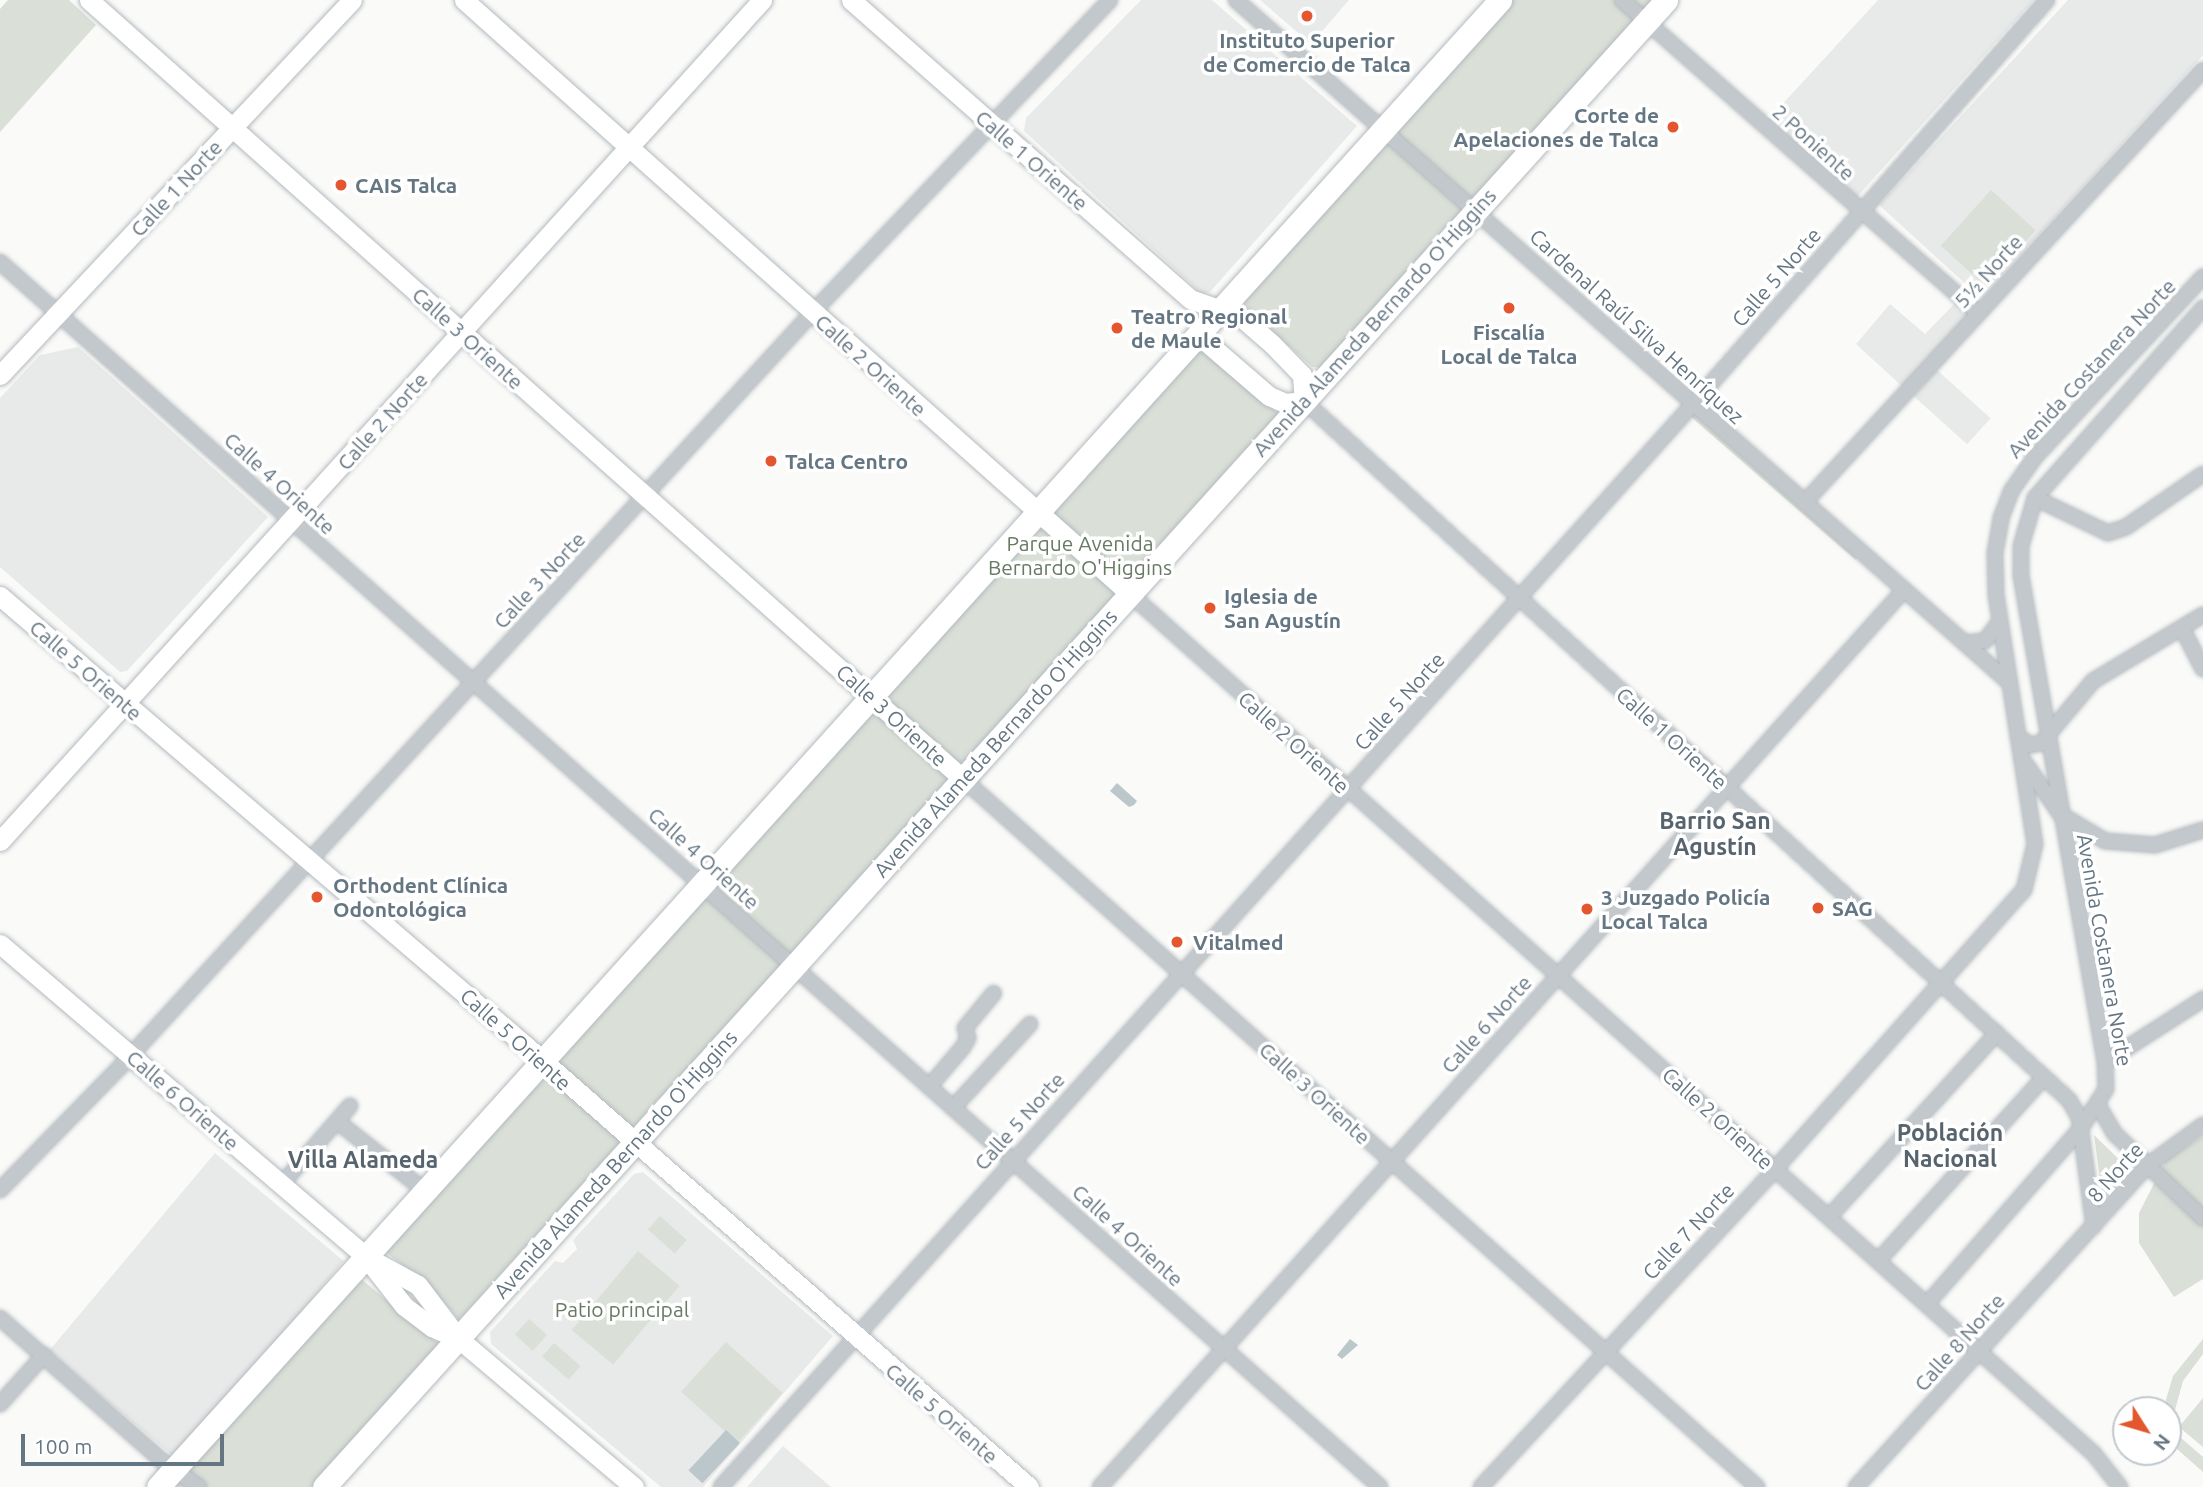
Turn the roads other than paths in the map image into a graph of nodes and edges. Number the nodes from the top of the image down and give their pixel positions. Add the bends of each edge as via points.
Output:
1 (89, 0) edge
2 (352, 0) edge
3 (464, 0) edge
4 (762, 0) edge
5 (851, 0) edge
6 (1110, 0) edge
7 (1236, 0) edge
8 (1500, 0) edge
9 (1622, 0) edge
10 (1666, 0) edge
11 (2047, 0) edge
12 (1646, 22) junction
13 (2203, 70) edge
14 (992, 124) junction
15 (233, 127) junction
16 (1382, 128) junction
17 (628, 146) junction
18 (1475, 210) junction
19 (1860, 212) junction
20 (0, 262) edge
21 (2203, 277) edge
22 (2203, 308) edge
23 (1219, 310) junction
24 (812, 313) junction
25 (1978, 313) junction
26 (58, 314) junction
27 (461, 332) junction
28 (1197, 334) junction
29 (0, 374) edge
30 (1304, 401) junction
31 (1693, 404) junction
32 (2203, 474) edge
33 (645, 495) junction
34 (2035, 498) junction
35 (1805, 502) junction
36 (1037, 512) junction
37 (291, 522) junction
38 (1904, 590) junction
39 (1129, 593) junction
40 (0, 596) edge
41 (1519, 598) junction
42 (2203, 615) edge
43 (2000, 621) junction
44 (2182, 628) junction
45 (1965, 643) junction
46 (2203, 669) edge
47 (473, 682) junction
48 (2010, 683) junction
49 (870, 696) junction
50 (127, 705) junction
51 (2049, 736) junction
52 (2018, 737) junction
53 (2023, 761) junction
54 (963, 779) junction
55 (1728, 789) junction
56 (1348, 790) junction
57 (2060, 814) junction
58 (2034, 825) junction
59 (2203, 830) edge
60 (0, 841) edge
61 (309, 860) junction
62 (2030, 874) joint
63 (702, 884) junction
64 (0, 944) edge
65 (793, 966) junction
66 (1180, 972) junction
67 (1558, 976) junction
68 (1943, 984) junction
69 (994, 993) dead end
70 (2203, 999) edge
71 (1030, 1024) dead end
72 (1997, 1033) junction
73 (130, 1055) junction
74 (541, 1060) junction
75 (2105, 1062) junction
76 (2044, 1077) junction
77 (929, 1087) junction
78 (2098, 1105) junction
79 (350, 1106) dead end
80 (953, 1108) junction
81 (338, 1122) junction
82 (2203, 1125) edge
83 (2081, 1128) junction
84 (633, 1143) junction
85 (1012, 1160) junction
86 (1392, 1161) junction
87 (2148, 1164) junction
88 (1775, 1169) junction
89 (281, 1185) junction
90 (0, 1190) edge
91 (424, 1190) junction
92 (1829, 1217) junction
93 (2203, 1219) edge
94 (2094, 1226) junction
95 (365, 1256) junction
96 (1878, 1261) junction
97 (1927, 1304) junction
98 (0, 1318) edge
99 (459, 1339) junction
100 (856, 1340) junction
101 (1224, 1348) junction
102 (1604, 1351) junction
103 (1978, 1351) junction
104 (44, 1356) junction
105 (0, 1404) edge
106 (166, 1479) edge
107 (198, 1487) edge
108 (324, 1487) edge
109 (634, 1487) edge
110 (721, 1487) edge
111 (1029, 1487) edge
112 (1100, 1487) edge
113 (1380, 1487) edge
114 (1481, 1487) edge
115 (1757, 1487) edge
116 (1856, 1487) edge
117 (2120, 1487) edge

1 - 15 main road, Calle 3 Oriente
2 - 15 main road, Calle 1 Norte
3 - 17 main road, Calle 2 Oriente
4 - 17 main road, Calle 2 Norte
5 - 14 main road, Calle 1 Oriente
6 - 14 street, Calle 3 Norte
7 - 16 street, Cardenal Raúl Silva Henríquez
8 - 16 main road
9 - 12 street, 2 Poniente
10 - 12 main road, Avenida Alameda Bernardo O'Higgins
11 - 19 street, Calle 5 Norte
12 - 18 main road, Avenida Alameda Bernardo O'Higgins
12 - 19 street, 2 Poniente
13 - 25 street, 5½ Norte
14 - 23 main road, Calle 1 Oriente via 1189,299
14 - 24 street, Calle 3 Norte
15 - 26 main road, Calle 1 Norte
15 - 27 main road, Calle 3 Oriente
16 - 18 street, Cardenal Raúl Silva Henríquez
16 - 23 main road
17 - 24 main road, Calle 2 Oriente
17 - 27 main road, Calle 2 Norte
18 - 30 main road, Avenida Alameda Bernardo O'Higgins
18 - 31 street, Cardenal Raúl Silva Henríquez
19 - 25 street, 2 Poniente
19 - 31 street, Calle 5 Norte
20 - 26 street, Calle 4 Oriente
21 - 43 street, Avenida Costanera Norte via 2018,479 2001,518 1995,552
22 - 34 street, Avenida Costanera Norte
23 - 28 main road
23 - 30 main road, Calle 1 Oriente via 1241,317 1294,366 1304,382
24 - 33 street, Calle 3 Norte
24 - 36 main road, Calle 2 Oriente
25 - 35 street, 5½ Norte
26 - 29 main road, Calle 1 Norte
26 - 37 street, Calle 4 Oriente
27 - 33 main road, Calle 3 Oriente
27 - 37 main road, Calle 2 Norte
28 - 30 main road via 1269,396 1285,403
28 - 36 main road
30 - 39 main road, Avenida Alameda Bernardo O'Higgins
30 - 41 street, Calle 1 Oriente
31 - 35 street, Cardenal Raúl Silva Henríquez
31 - 41 street, Calle 5 Norte
32 - 34 street via 2126,527 2108,533
33 - 47 street, Calle 3 Norte
33 - 49 main road, Calle 3 Oriente
34 - 51 street, Avenida Costanera Norte via 2021,546 2021,574
35 - 38 street, Cardenal Raúl Silva Henríquez
36 - 39 main road, Calle 2 Oriente
36 - 49 main road
37 - 47 street, Calle 4 Oriente
37 - 50 main road, Calle 2 Norte
38 - 45 street, Cardenal Raúl Silva Henríquez
38 - 55 street, Calle 6 Norte
39 - 54 main road, Avenida Alameda Bernardo O'Higgins
39 - 56 street, Calle 2 Oriente
40 - 50 main road, Calle 5 Oriente
41 - 55 street, Calle 1 Oriente
41 - 56 street, Calle 5 Norte
42 - 44 street
43 - 45 street via 1985,641
43 - 48 street, Avenida Costanera Norte
44 - 46 street
44 - 51 street via 2093,681
45 - 48 street, Cardenal Raúl Silva Henríquez
47 - 61 street, Calle 3 Norte
47 - 63 street, Calle 4 Oriente
48 - 52 street, Avenida Costanera Norte
49 - 54 main road, Calle 3 Oriente
49 - 63 main road
50 - 60 main road, Calle 2 Norte
50 - 61 main road, Calle 5 Oriente
51 - 52 street via 2035,745
51 - 57 street, Avenida Costanera Norte
52 - 53 street, Avenida Costanera Norte
53 - 57 street, Avenida Costanera Norte
53 - 58 street, Avenida Costanera Norte
54 - 65 main road, Avenida Alameda Bernardo O'Higgins
54 - 66 street, Calle 3 Oriente
55 - 67 street, Calle 6 Norte
55 - 68 street, Calle 1 Oriente
56 - 66 street, Calle 5 Norte
56 - 67 street, Calle 2 Oriente
57 - 58 street
57 - 59 street via 2089,835 2118,845 2155,845
57 - 75 street, Avenida Costanera Norte
58 - 62 street, Avenida Costanera Norte
61 - 73 street, Calle 3 Norte
61 - 74 main road, Calle 5 Oriente
62 - 68 street, Calle 7 Norte via 2014,905
63 - 65 street, Calle 4 Oriente
63 - 74 main road
64 - 73 main road, Calle 6 Oriente
65 - 77 street, Calle 4 Oriente
65 - 84 main road, Avenida Alameda Bernardo O'Higgins
66 - 85 street, Calle 5 Norte
66 - 86 street, Calle 3 Oriente
67 - 86 street, Calle 6 Norte
67 - 88 street, Calle 2 Oriente
68 - 72 street, Calle 1 Oriente
68 - 88 street, Calle 7 Norte
69 - 77 street via 965,1028 965,1043
70 - 75 street
71 - 80 street
72 - 76 street, Calle 1 Oriente
72 - 92 street
73 - 89 main road, Calle 6 Oriente
73 - 90 street, Calle 3 Norte
74 - 84 main road, Calle 5 Oriente
74 - 91 main road
75 - 78 street, Avenida Costanera Norte via 2107,1083
76 - 83 street, Calle 1 Oriente via 2073,1104
76 - 96 street
77 - 80 street, Calle 4 Oriente
78 - 83 street, Avenida Costanera Norte
78 - 87 street via 2115,1134
79 - 81 street
80 - 85 street, Calle 4 Oriente
81 - 89 street
81 - 91 street
82 - 87 street, 8 Norte
83 - 94 street, Calle 1 Oriente
83 - 97 street, Avenida Costanera Norte
84 - 99 main road, Avenida Alameda Bernardo O'Higgins
84 - 100 main road, Calle 5 Oriente
85 - 100 street, Calle 5 Norte
85 - 101 street, Calle 4 Oriente
86 - 101 street, Calle 6 Norte
86 - 102 street, Calle 3 Oriente
87 - 93 street
87 - 94 street, 8 Norte
88 - 92 street, Calle 2 Oriente
88 - 102 street, Calle 7 Norte
89 - 95 main road, Calle 6 Oriente
91 - 95 main road
92 - 96 street, Calle 2 Oriente
94 - 103 street, Calle 8 Norte
95 - 99 main road, Calle 6 Oriente via 418,1285 435,1301
95 - 106 main road
96 - 97 street, Calle 2 Oriente
97 - 103 street, Calle 2 Oriente
98 - 104 street
99 - 108 main road, Avenida Alameda Bernardo O'Higgins
99 - 109 main road, Calle 6 Oriente
100 - 110 street, Calle 5 Norte
100 - 111 main road, Calle 5 Oriente
101 - 112 street, Calle 6 Norte
101 - 113 street, Calle 4 Oriente
102 - 114 street, Calle 7 Norte
102 - 115 street, Calle 3 Oriente
103 - 116 street, Calle 8 Norte
103 - 117 street, Calle 2 Oriente via 2094,1454
104 - 105 street
104 - 106 street
106 - 107 street

